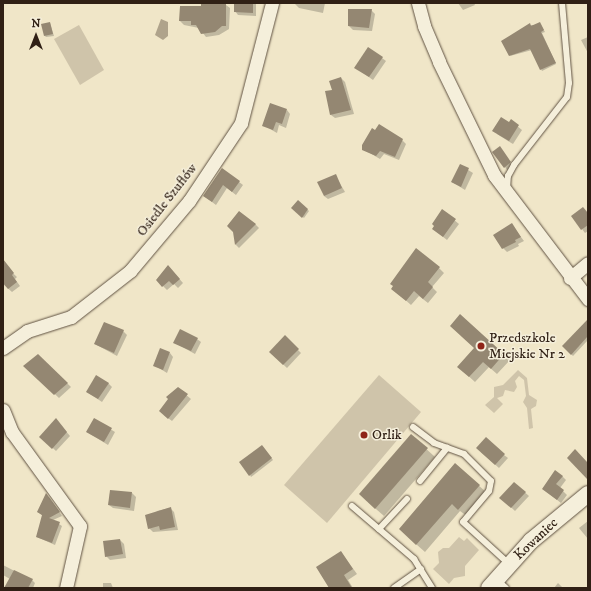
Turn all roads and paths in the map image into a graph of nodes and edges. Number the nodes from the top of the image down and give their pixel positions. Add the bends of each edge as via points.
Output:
1 (272, 3) edge
2 (418, 3) edge
3 (562, 3) edge
4 (507, 192) junction
5 (588, 264) edge
6 (570, 278) junction
7 (588, 300) edge
8 (3, 348) edge
9 (3, 410) edge
10 (414, 427) dead end
11 (447, 448) junction
12 (420, 481) dead end
13 (588, 494) edge
14 (407, 499) dead end
15 (352, 506) dead end
16 (379, 530) junction
17 (509, 564) junction
18 (421, 569) junction
19 (497, 585) edge
20 (66, 588) edge
21 (394, 588) edge
22 (432, 588) edge

1 - 8 street, Osiedle Szuflów via 241,122 189,201 130,271 71,317 27,331
2 - 4 street via 424,26 440,62 494,175
3 - 4 lane via 569,83 567,97 514,165 508,176
4 - 6 street
5 - 6 street
6 - 7 street
9 - 20 street via 12,432 80,526
10 - 11 lane via 434,443
11 - 12 lane
11 - 17 lane via 464,454 491,481 489,491 463,522
13 - 17 street, Kowaniec via 531,541
14 - 16 lane
15 - 16 lane
16 - 18 lane via 414,559
17 - 19 street, Kowaniec
18 - 21 lane
18 - 22 lane

